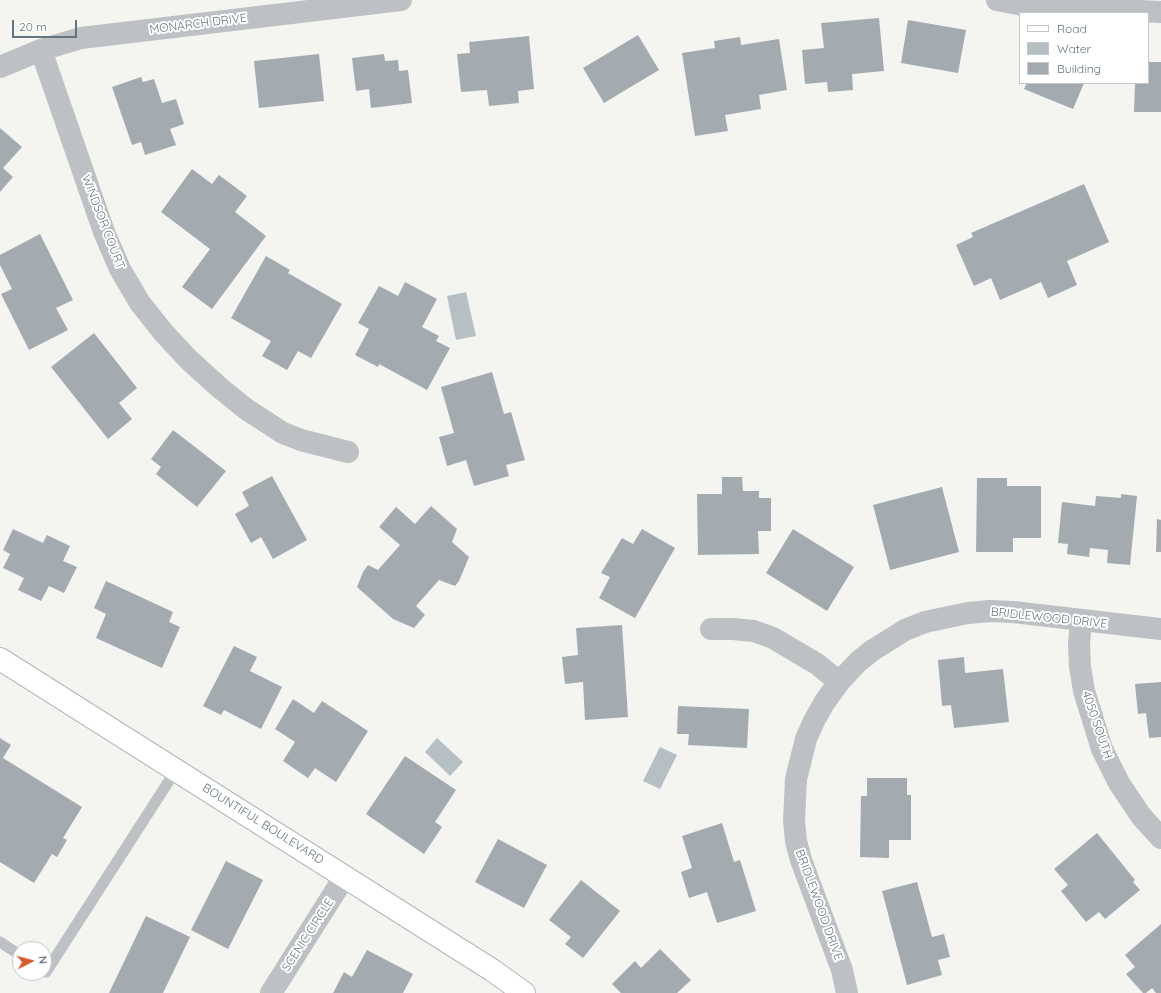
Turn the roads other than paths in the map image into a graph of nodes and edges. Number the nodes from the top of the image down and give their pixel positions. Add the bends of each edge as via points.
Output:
1 (401, 0) edge
2 (997, 0) edge
3 (1161, 12) edge
4 (41, 50) junction
5 (0, 67) edge
6 (348, 452) dead end
7 (1081, 620) junction
8 (711, 629) dead end
9 (1161, 629) edge
10 (0, 659) edge
11 (839, 682) junction
12 (176, 770) junction
13 (1161, 838) edge
14 (345, 876) junction
15 (0, 942) edge
16 (12, 950) edge
17 (52, 963) edge
18 (271, 993) edge
19 (524, 993) edge
20 (847, 993) edge

1 - 4 street, MONARCH DRIVE via 91,37
2 - 3 street via 1028,6
4 - 5 street, MONARCH DRIVE
4 - 6 street, WINDSOR COURT via 104,232 120,269 140,303 189,360 246,409 284,433
7 - 9 street, BRIDLEWOOD DRIVE
7 - 11 street, BRIDLEWOOD DRIVE via 990,611 939,618 905,630 890,639 859,661
7 - 13 street, 4050 SOUTH via 1080,666 1088,706 1102,749 1119,783 1141,816
8 - 11 street via 754,631 773,638 823,668
10 - 12 main road, BOUNTIFUL BOULEVARD
11 - 20 street, BRIDLEWOOD DRIVE via 824,703 806,739 796,779 794,821 800,860 840,963
12 - 14 main road, BOUNTIFUL BOULEVARD
12 - 17 lane
14 - 18 street, SCENIC CIRCLE
14 - 19 main road, BOUNTIFUL BOULEVARD
15 - 16 lane

